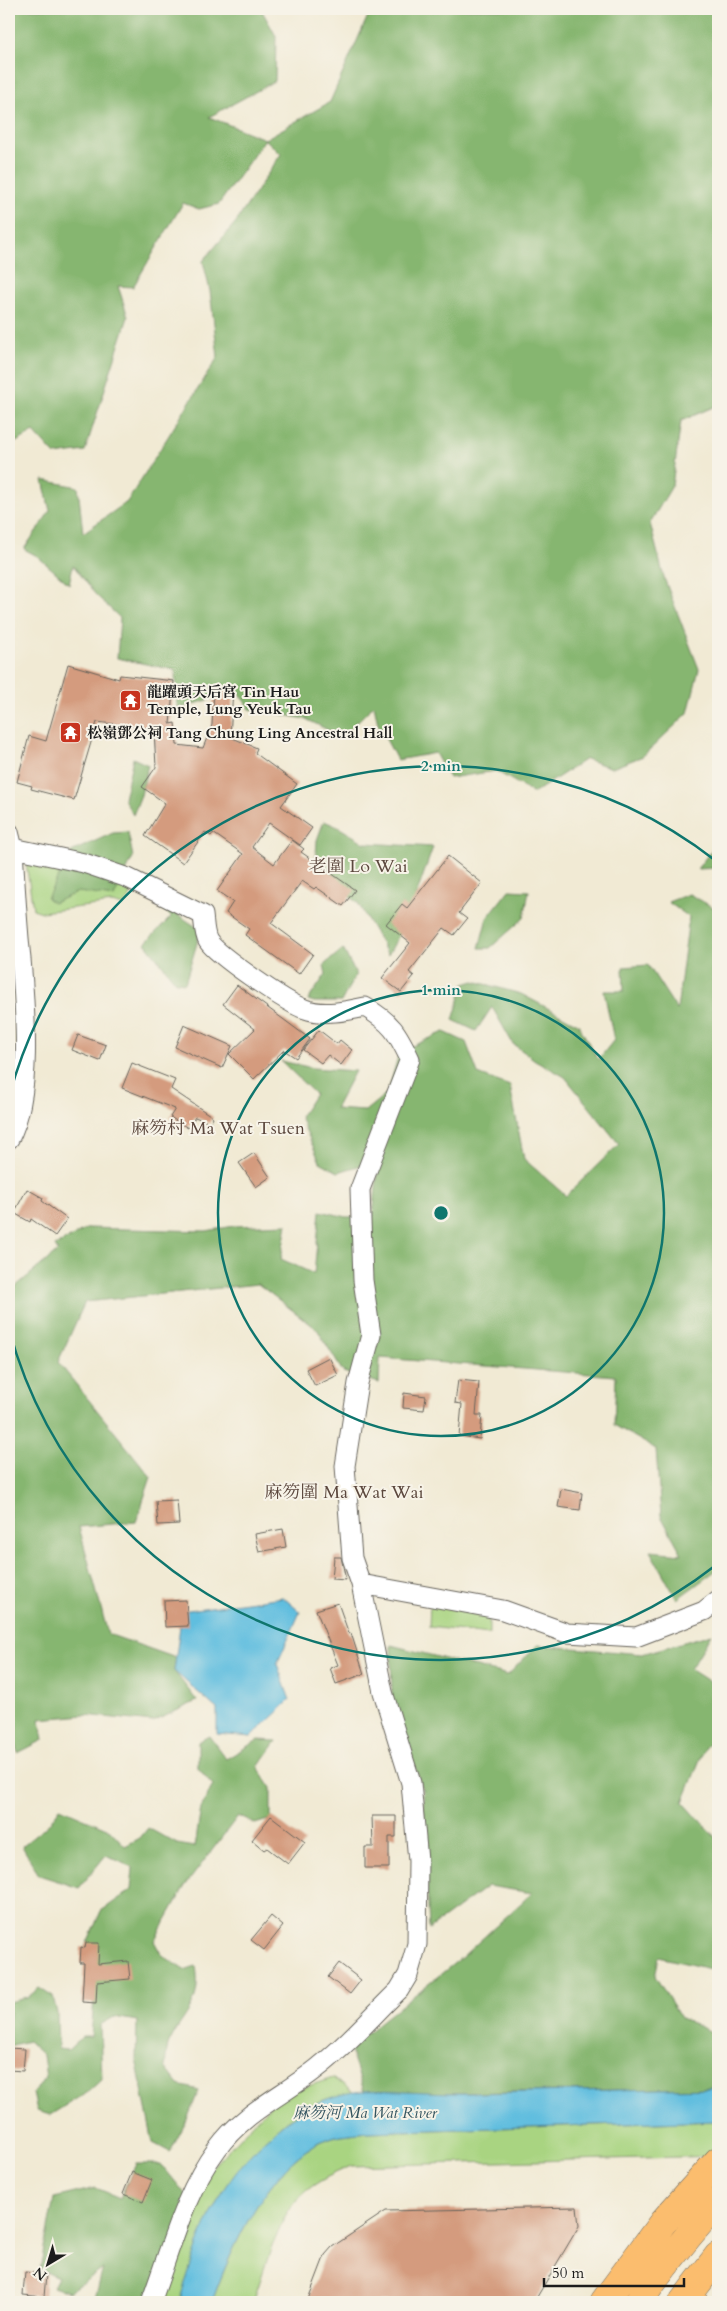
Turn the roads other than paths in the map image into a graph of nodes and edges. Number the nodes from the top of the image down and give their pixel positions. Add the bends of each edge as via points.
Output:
1 (11, 840) edge
2 (9, 1139) edge
3 (361, 1584) junction
4 (718, 1600) edge
5 (718, 2161) edge
6 (718, 2202) edge
7 (718, 2256) edge
8 (151, 2302) edge
9 (604, 2302) edge
10 (639, 2302) edge
11 (683, 2302) edge

1 - 2 street via 26,1009 23,1085 16,1127
1 - 3 street via 128,878 203,914 208,940 221,954 305,1010 342,1012 365,1007 397,1032 410,1059 360,1188 363,1280 371,1335 358,1383 346,1466 352,1558
3 - 4 street via 503,1610 567,1633 636,1637 704,1611
3 - 8 street via 383,1692 411,1783 418,1861 415,1956 399,1990 360,2028 320,2066 252,2112 218,2147 191,2195
5 - 9 highway via 663,2222
6 - 10 highway via 684,2240
7 - 11 highway

